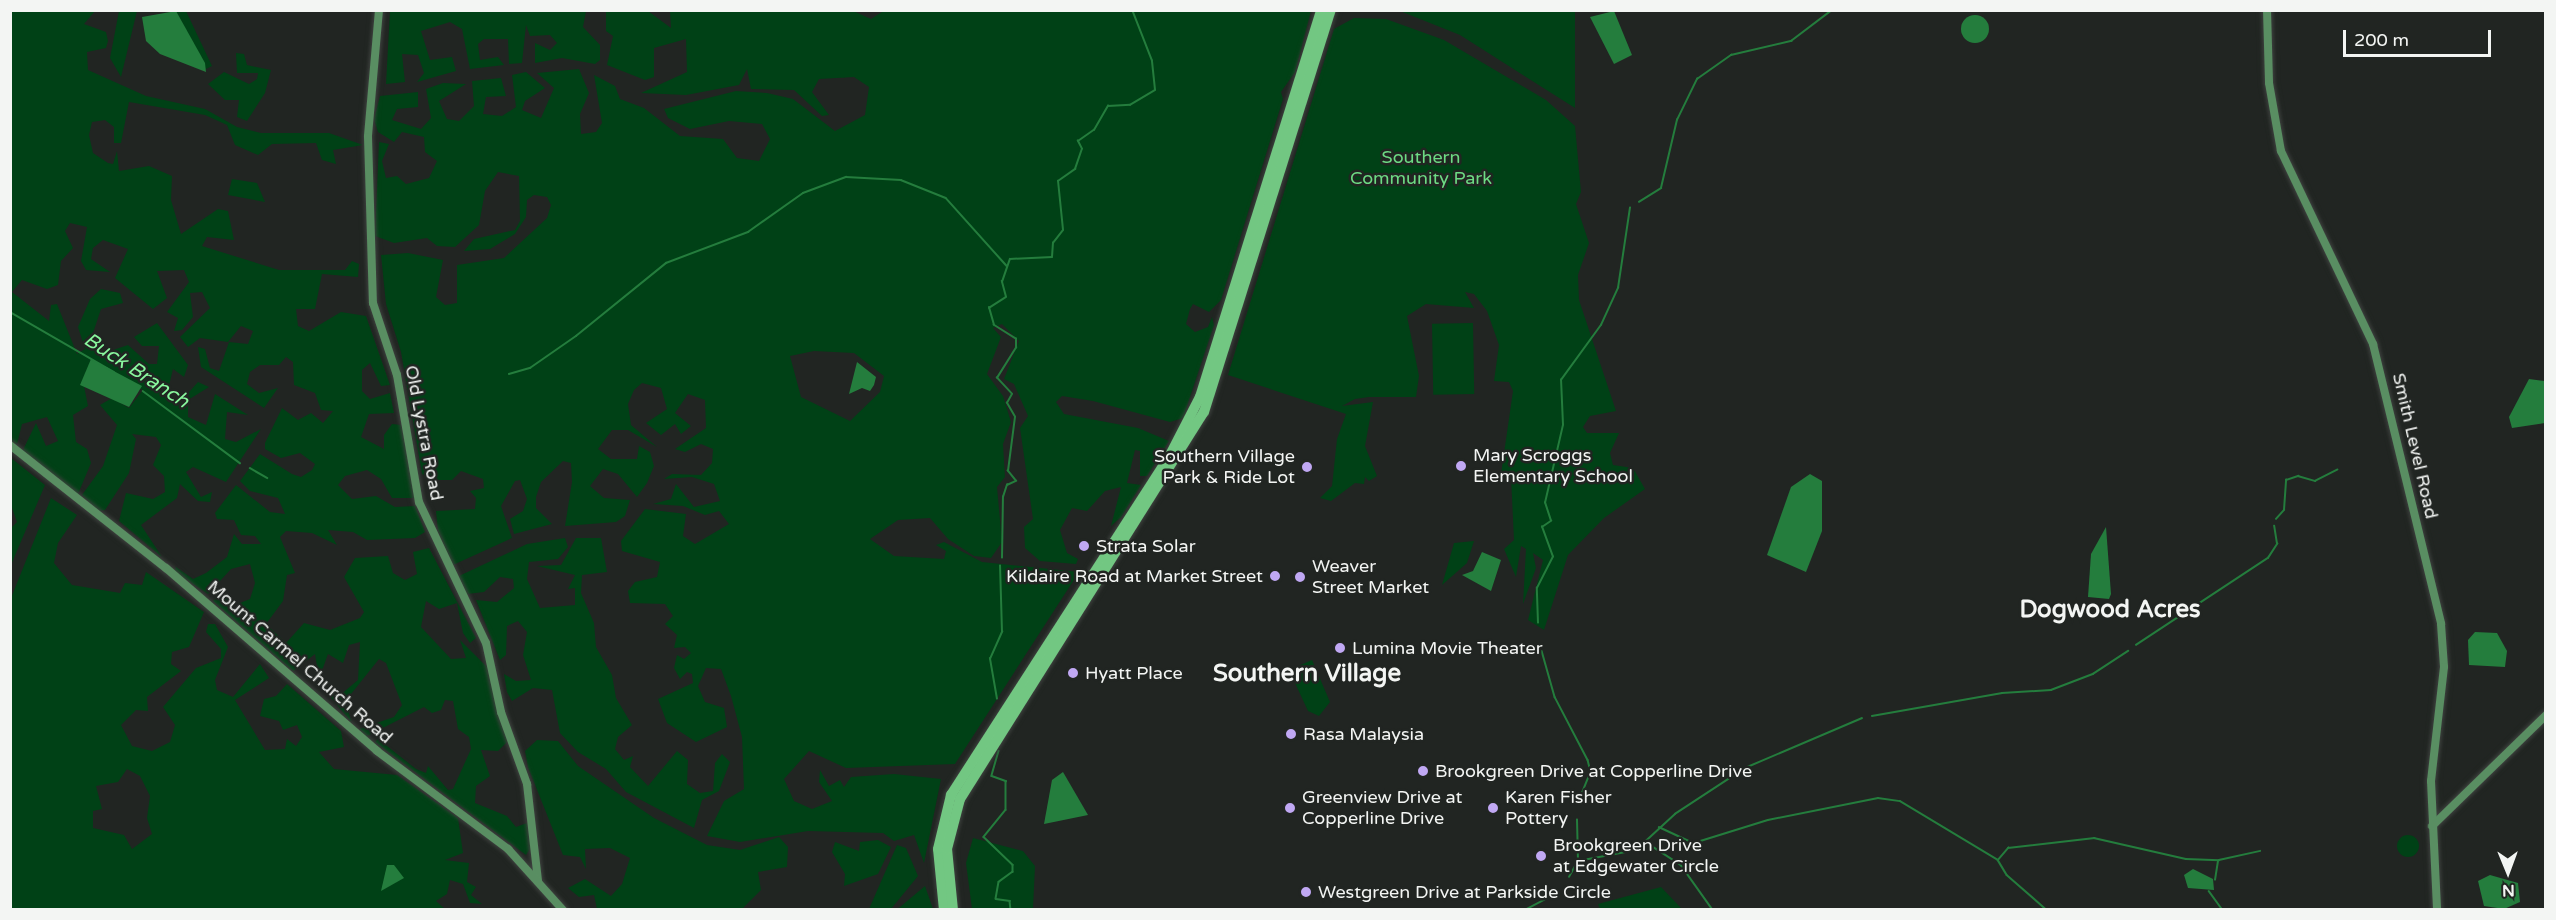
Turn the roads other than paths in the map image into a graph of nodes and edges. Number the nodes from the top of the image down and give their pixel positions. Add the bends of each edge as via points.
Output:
1 (379, 10) edge
2 (1321, 10) edge
3 (1332, 10) edge
4 (2267, 10) edge
5 (10, 445) edge
6 (2546, 715) edge
7 (2432, 826) junction
8 (538, 881) junction
9 (563, 909) edge
10 (944, 909) edge
11 (953, 909) edge
12 (2437, 909) edge

1 - 8 main road, Old Lystra Road via 368,130 373,303 397,375 419,502 486,643 501,712 527,784
2 - 10 highway via 1200,397 1170,455 951,795 938,849
3 - 11 highway via 1204,412 960,799 947,849
4 - 7 main road, Smith Level Road via 2269,84 2281,151 2373,344 2441,624 2444,668
5 - 8 main road, Mount Carmel Church Road via 166,568 377,751 478,824
6 - 7 main road
7 - 12 main road, Smith Level Road
8 - 9 main road, Mount Carmel Church Road

